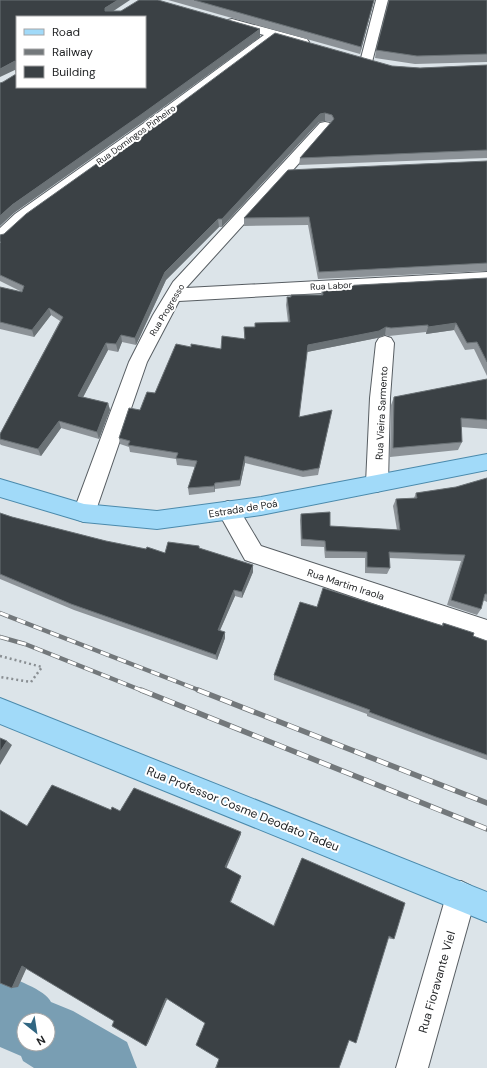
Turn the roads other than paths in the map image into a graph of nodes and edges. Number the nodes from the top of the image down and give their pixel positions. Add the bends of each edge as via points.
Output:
1 (382, 0) edge
2 (222, 20) edge
3 (273, 34) junction
4 (317, 46) edge
5 (353, 57) edge
6 (366, 62) junction
7 (379, 65) edge
8 (326, 126) edge
9 (0, 237) edge
10 (487, 278) edge
11 (174, 294) junction
12 (386, 343) dead end
13 (487, 462) edge
14 (377, 483) junction
15 (0, 488) edge
16 (228, 510) junction
17 (84, 513) junction
18 (487, 631) edge
19 (0, 711) edge
20 (474, 902) edge
21 (412, 1068) edge

1 - 6 street
2 - 3 street
3 - 4 street
3 - 9 street, Rua Domingos Pinheiro via 20,217
5 - 6 street
6 - 7 street
8 - 11 street, Rua Progresso via 293,172 179,286
10 - 11 street, Rua Labor
11 - 17 street, Rua Progresso via 138,362
12 - 14 street, Rua Vieira Sarmento via 380,398
13 - 14 main road, Estrada de Poá
14 - 16 main road, Estrada de Poá
15 - 17 main road, Estrada de Poá
16 - 17 main road, Estrada de Poá via 158,520
16 - 18 street, Rua Martim Iraola via 253,553
19 - 20 main road, Rua Professor Cosme Deodato Tadeu
20 - 21 street, Rua Fioravante Viel

